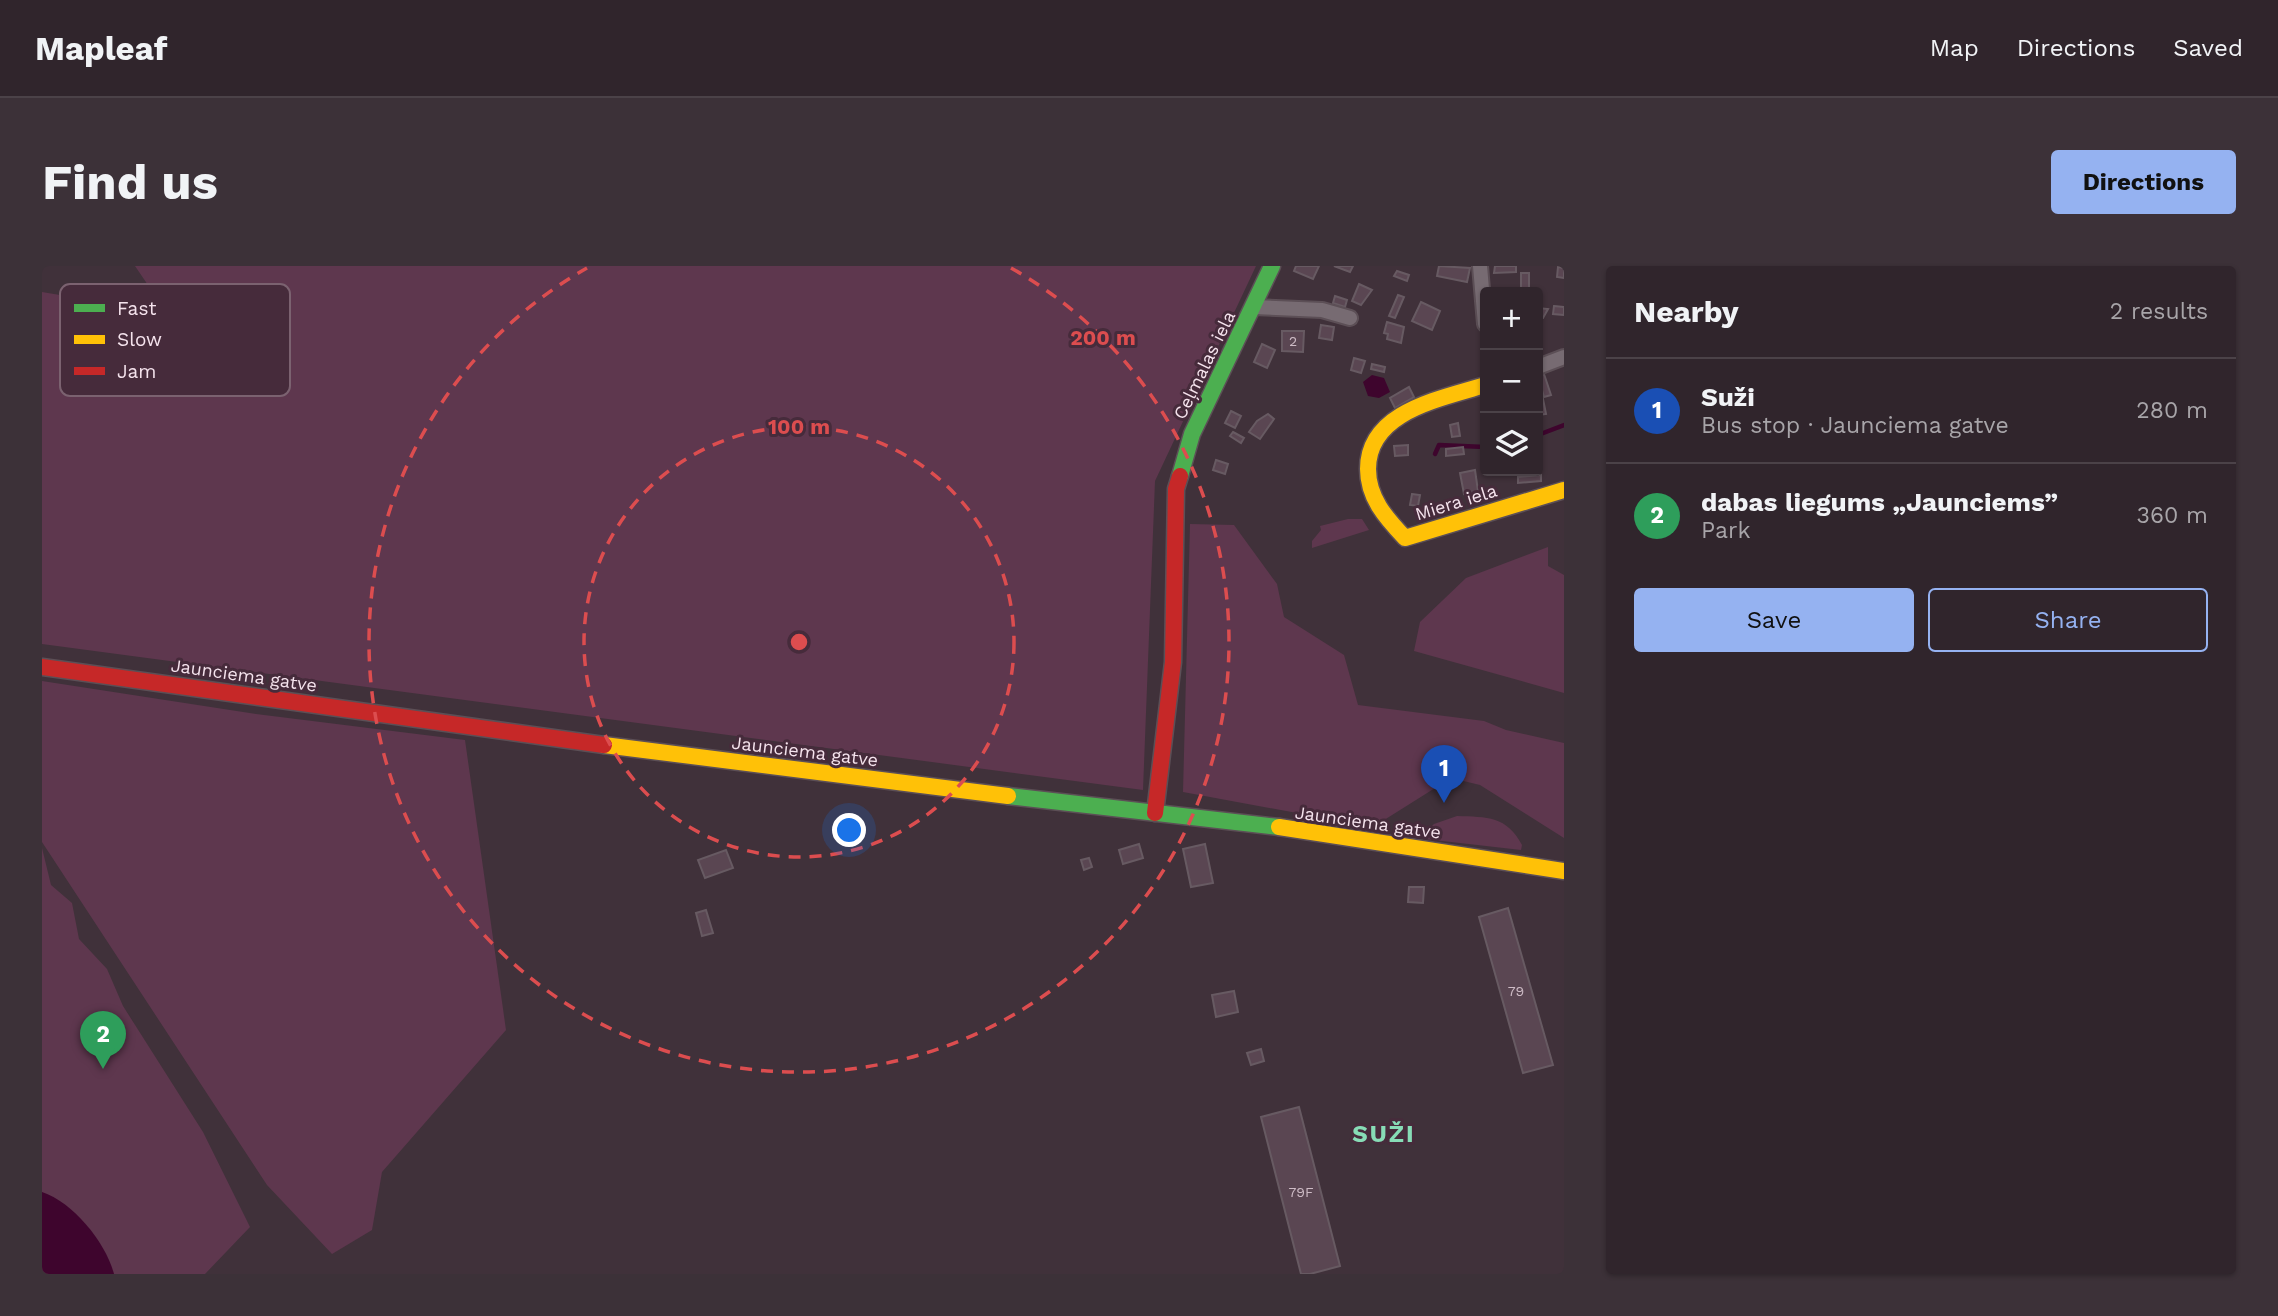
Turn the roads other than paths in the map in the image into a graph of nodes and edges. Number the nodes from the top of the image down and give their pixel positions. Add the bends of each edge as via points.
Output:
1 (1272, 266) edge
2 (1480, 266) edge
3 (1482, 287) edge
4 (1254, 307) junction
5 (1350, 318) dead end
6 (1564, 357) edge
7 (1543, 365) edge
8 (1480, 386) edge
9 (1564, 490) edge
10 (42, 667) edge
11 (1155, 813) junction
12 (1564, 871) edge

1 - 4 main road, Ceļmalas iela
2 - 3 street
4 - 5 street via 1322,310
4 - 11 main road, Ceļmalas iela via 1192,435 1178,483 1173,662
6 - 7 street
8 - 9 main road, Miera iela via 1380,430 1369,447 1367,481 1374,502 1405,538
10 - 11 main road, Jaunciema gatve via 748,765
11 - 12 main road, Jaunciema gatve

